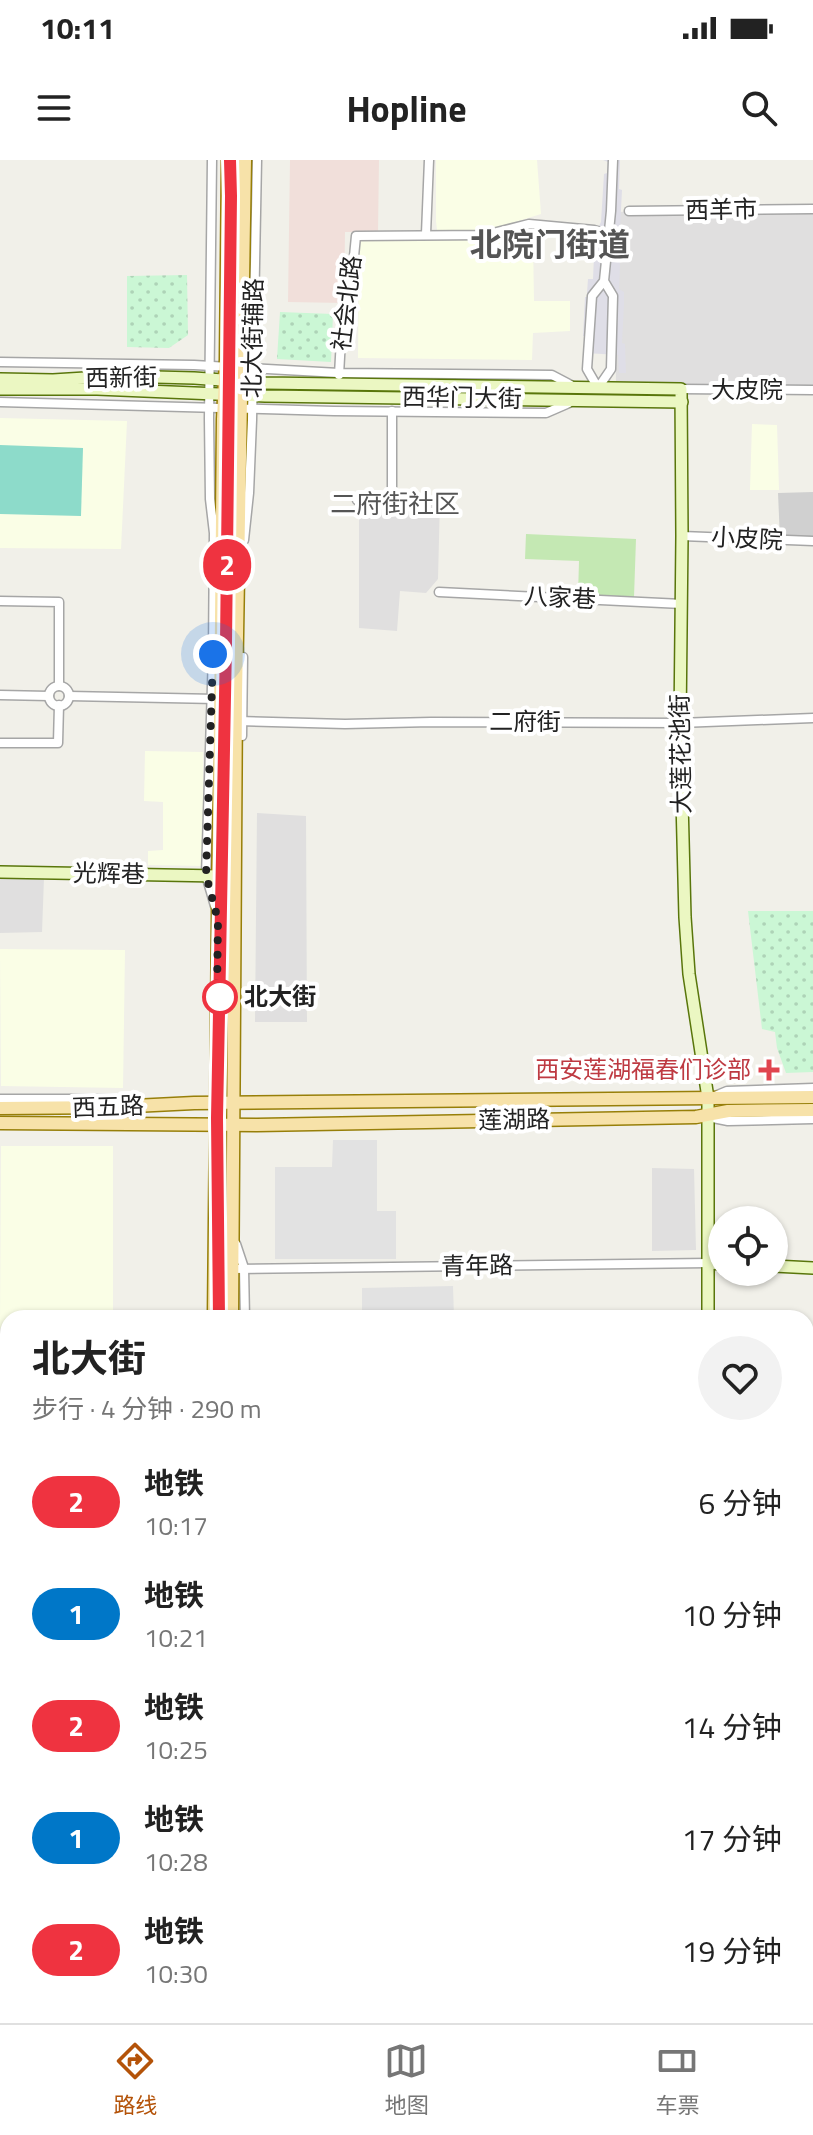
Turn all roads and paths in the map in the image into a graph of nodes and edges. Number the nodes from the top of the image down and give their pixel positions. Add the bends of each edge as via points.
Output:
1 (212, 160) edge
2 (228, 160) edge
3 (245, 160) edge
4 (257, 160) edge
5 (429, 160) edge
6 (613, 160) edge
7 (813, 209) edge
8 (629, 211) dead end
9 (426, 234) junction
10 (608, 234) junction
11 (604, 281) junction
12 (0, 362) edge
13 (210, 366) junction
14 (338, 378) junction
15 (0, 379) edge
16 (210, 379) junction
17 (225, 381) junction
18 (247, 388) junction
19 (598, 388) junction
20 (0, 389) edge
21 (681, 389) junction
22 (813, 390) edge
23 (210, 393) junction
24 (575, 394) junction
25 (0, 402) edge
26 (682, 402) junction
27 (209, 407) junction
28 (224, 408) junction
29 (392, 411) junction
30 (357, 500) dead end
31 (682, 536) junction
32 (813, 541) edge
33 (439, 592) dead end
34 (0, 601) edge
35 (682, 604) junction
36 (59, 686) junction
37 (0, 695) edge
38 (49, 696) junction
39 (69, 696) junction
40 (217, 699) junction
41 (59, 705) junction
42 (813, 718) edge
43 (239, 721) junction
44 (680, 723) junction
45 (0, 743) edge
46 (0, 872) edge
47 (212, 876) junction
48 (813, 1088) edge
49 (813, 1097) edge
50 (708, 1098) junction
51 (0, 1099) edge
52 (215, 1103) junction
53 (233, 1103) junction
54 (153, 1105) junction
55 (0, 1108) edge
56 (813, 1110) edge
57 (708, 1117) junction
58 (813, 1119) edge
59 (0, 1123) edge
60 (215, 1124) junction
61 (233, 1124) junction
62 (709, 1206) edge
63 (708, 1263) edge
64 (788, 1267) edge
65 (238, 1268) junction
66 (813, 1268) edge
67 (709, 1286) edge
68 (214, 1310) edge
69 (233, 1310) edge
70 (244, 1310) edge
71 (708, 1310) edge

1 - 13 street, 北大街辅路
2 - 17 main road
3 - 18 main road
4 - 18 street, 北大街辅路
5 - 9 street
6 - 10 street
7 - 8 street, 西羊市
9 - 10 street, 社会北路 via 485,235 529,224
9 - 14 street, 社会北路 via 356,236
10 - 11 street
11 - 19 street via 613,296 611,369
11 - 19 street via 592,296 587,369
12 - 13 street
13 - 16 street, 北大街辅路
13 - 17 street
14 - 18 street, 西华门大街
14 - 24 street, 西华门大街
15 - 16 street, 西新街
16 - 17 street, 西新街
16 - 23 street, 北大街辅路
17 - 18 street, 西新街
17 - 18 street
17 - 23 street, 西新街
17 - 28 main road
18 - 24 street, 西华门大街
18 - 28 street
18 - 29 street
18 - 43 main road
19 - 21 street, 西华门大街
19 - 24 street, 西华门大街
20 - 23 street, 西新街
21 - 22 street, 大皮院
21 - 26 street, 大莲花池街
23 - 27 street, 北大街辅路
24 - 26 street, 西华门大街
24 - 29 street via 546,413
25 - 27 street
26 - 31 street, 大莲花池街
27 - 28 street
27 - 40 street, 北大街辅路
28 - 40 main road
29 - 30 street via 392,500
31 - 32 street, 小皮院
31 - 35 street, 大莲花池街
33 - 35 street, 八家巷
34 - 36 street via 59,602
35 - 44 street, 大莲花池街
36 - 38 street
36 - 39 street
37 - 38 street
38 - 41 street
39 - 40 street
39 - 41 street
40 - 47 main road
41 - 45 street via 58,743
42 - 44 street, 二府街
43 - 44 street, 二府街
43 - 53 main road
44 - 50 street, 大莲花池街 via 689,974
46 - 47 street, 光辉巷
47 - 52 main road via 218,920
48 - 50 street via 727,1091
49 - 50 main road, 莲湖路
50 - 53 main road, 莲湖路
50 - 57 street, 大莲花池街
51 - 54 street via 121,1099
52 - 53 main road, 莲湖路
52 - 54 main road, 西五路
52 - 60 main road
53 - 61 main road
54 - 55 main road, 西五路
56 - 57 main road, 莲湖路 via 728,1111
57 - 58 street
57 - 61 main road, 莲湖路
57 - 62 street, 大莲花池街
59 - 60 main road, 西五路
60 - 61 main road, 莲湖路
60 - 68 main road
61 - 65 main road via 232,1231
63 - 65 street, 青年路
64 - 66 street
65 - 69 main road
65 - 70 street
67 - 71 street, 大莲花池街

